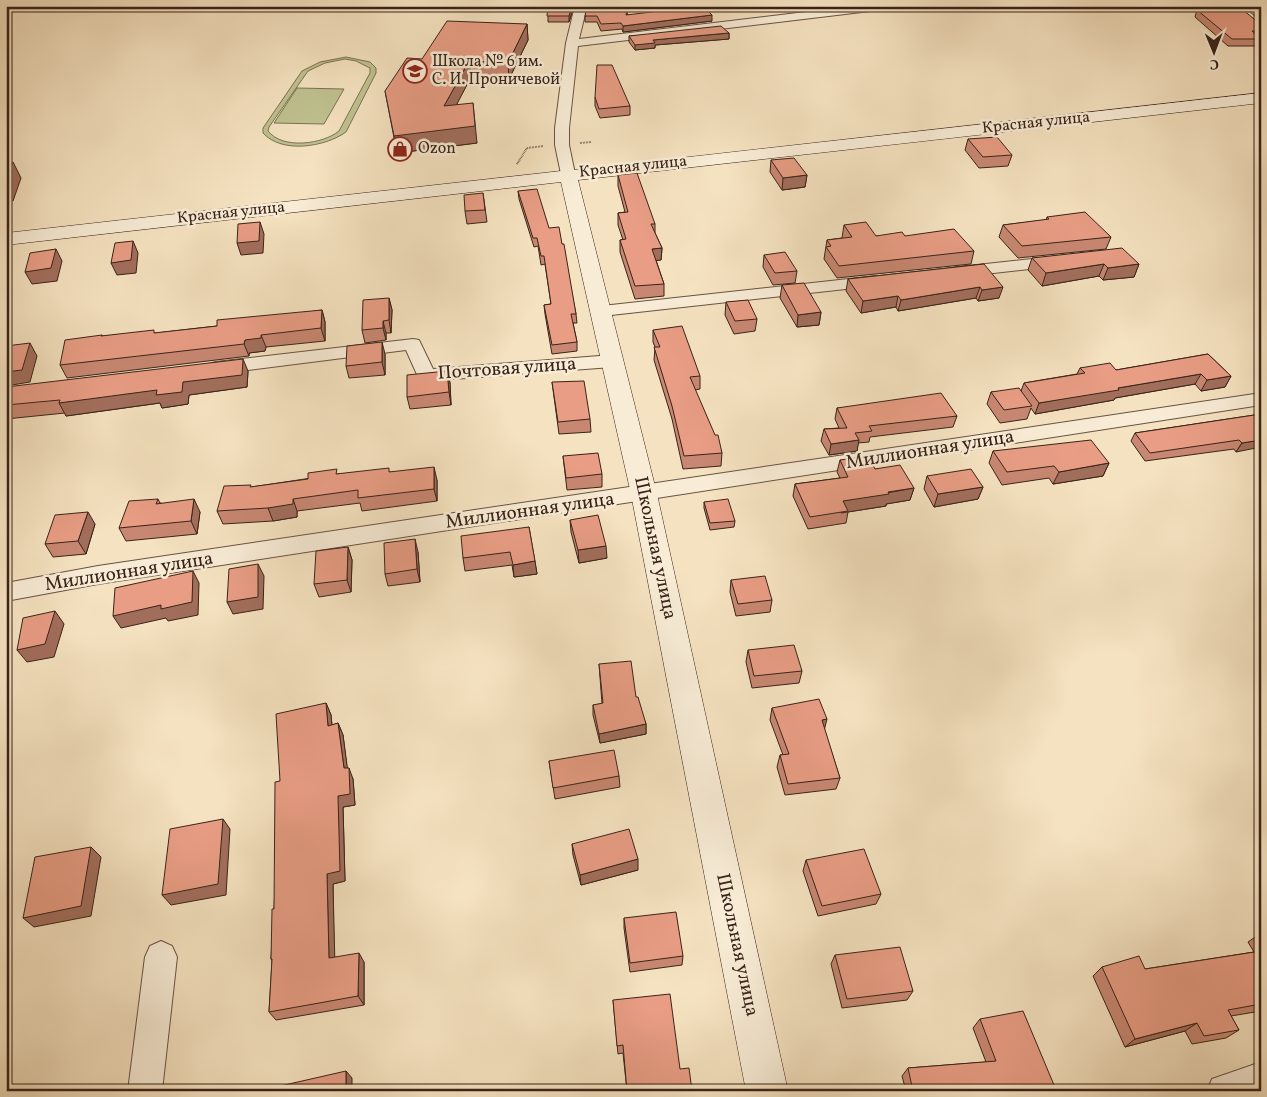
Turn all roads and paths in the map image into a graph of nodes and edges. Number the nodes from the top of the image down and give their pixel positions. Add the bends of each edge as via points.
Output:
1 (581, 6) edge
2 (887, 6) edge
3 (1234, 6) edge
4 (1261, 27) edge
5 (572, 43) junction
6 (1261, 98) edge
7 (568, 174) junction
8 (6, 239) edge
9 (1072, 260) edge
10 (945, 274) edge
11 (896, 279) edge
12 (602, 311) junction
13 (612, 361) junction
14 (195, 370) edge
15 (1261, 400) edge
16 (644, 494) junction
17 (6, 592) edge
18 (161, 957) dead end
19 (1261, 1079) edge
20 (145, 1091) edge
21 (767, 1091) edge
22 (1224, 1091) edge

1 - 5 street, Школьная улица
2 - 5 street
3 - 4 street
5 - 7 street, Школьная улица via 562,128
6 - 7 main road, Красная улица
7 - 8 main road, Красная улица
7 - 12 main road, Школьная улица
9 - 10 street
11 - 12 street
12 - 13 main road, Школьная улица
13 - 14 street, Почтовая улица via 426,375 413,344
13 - 16 main road, Школьная улица
15 - 16 street, Миллионная улица
16 - 17 street, Миллионная улица via 98,575
16 - 21 main road, Школьная улица
18 - 20 street
19 - 22 street

